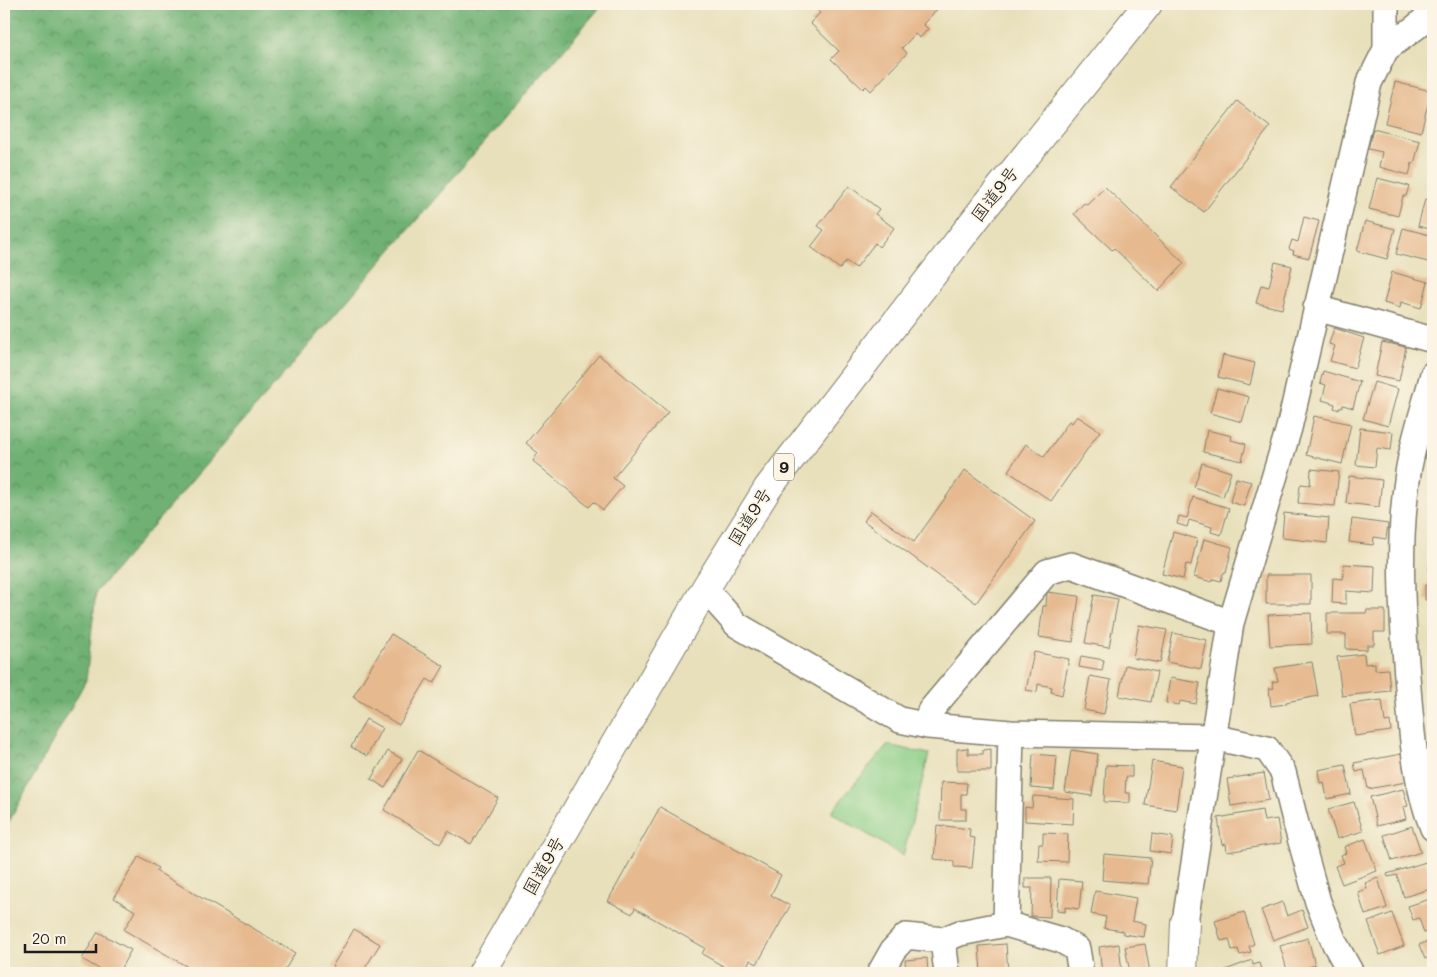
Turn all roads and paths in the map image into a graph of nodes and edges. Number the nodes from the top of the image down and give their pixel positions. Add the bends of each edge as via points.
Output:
1 (1148, 4) edge
2 (1386, 4) edge
3 (1433, 12) edge
4 (1386, 48) junction
5 (1316, 308) junction
6 (1433, 340) edge
7 (1433, 374) edge
8 (705, 589) junction
9 (1232, 623) junction
10 (928, 726) junction
11 (1011, 733) junction
12 (1213, 737) junction
13 (1433, 828) edge
14 (1185, 922) joint
15 (1006, 924) junction
16 (943, 940) junction
17 (482, 973) edge
18 (880, 973) edge
19 (947, 973) edge
20 (1081, 973) edge
21 (1183, 973) edge
22 (1351, 973) edge

1 - 8 main road, 国道9号 / 9 via 984,208 768,488
2 - 4 street
3 - 4 street
4 - 5 street via 1369,83
5 - 6 street
5 - 9 street via 1289,428
7 - 13 street via 1408,472 1400,545 1403,637 1413,754
8 - 10 street via 737,625 900,720
8 - 17 main road, 国道9号 / 9
9 - 10 street via 1071,565 1047,572 930,710
9 - 12 street
10 - 11 street
11 - 12 street
11 - 15 street
12 - 14 street
12 - 22 street via 1267,749 1283,772 1318,902
14 - 21 main road
15 - 16 street via 960,933
15 - 20 street via 1061,940 1078,949
16 - 18 street via 906,936 893,950
16 - 19 street

